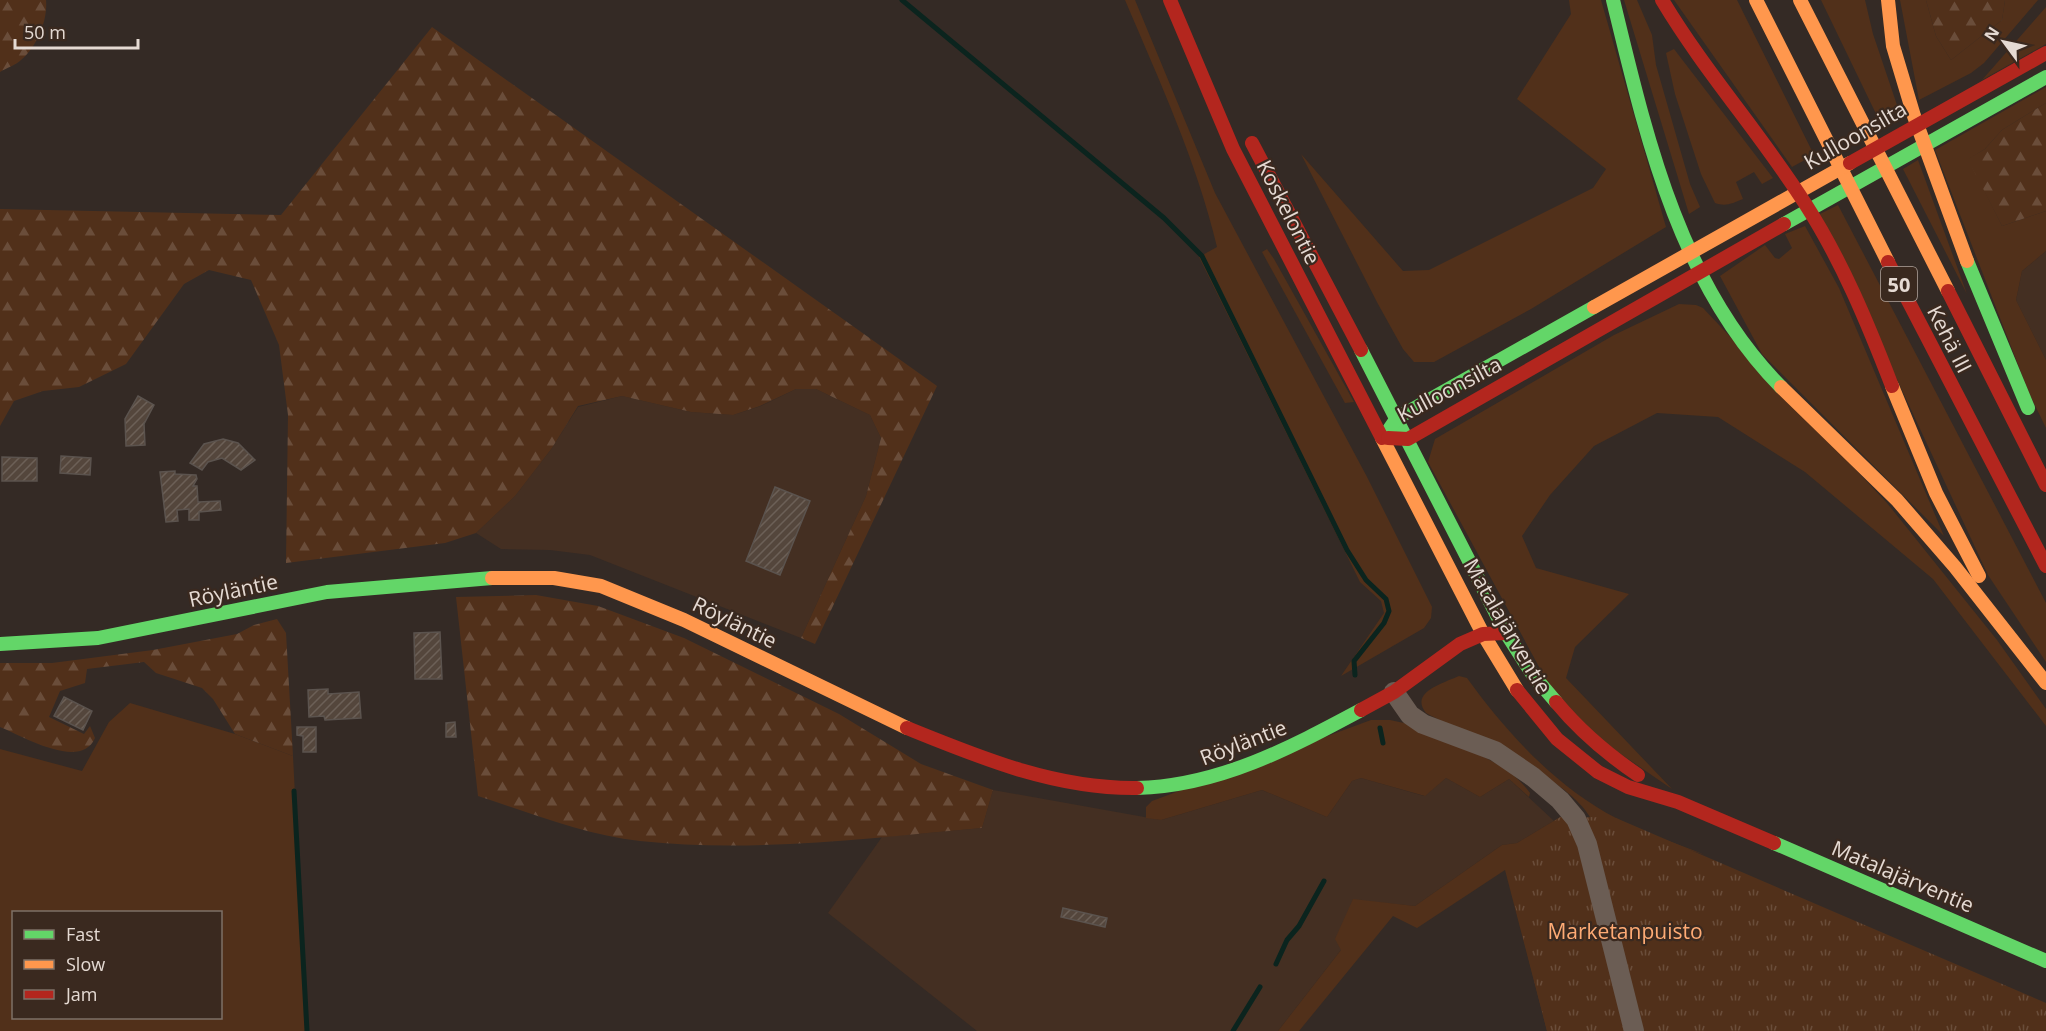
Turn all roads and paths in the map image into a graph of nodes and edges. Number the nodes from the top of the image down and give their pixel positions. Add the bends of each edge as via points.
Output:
1 (1170, 0) edge
2 (1613, 0) edge
3 (1662, 0) edge
4 (1756, 0) edge
5 (1800, 0) edge
6 (1881, 0) edge
7 (1888, 0) edge
8 (1893, 46) junction
9 (2046, 53) edge
10 (2046, 77) edge
11 (1224, 90) dead end
12 (1246, 131) dead end
13 (1690, 252) junction
14 (1700, 273) junction
15 (2032, 417) dead end
16 (1397, 418) junction
17 (1383, 438) junction
18 (1408, 439) junction
19 (2046, 485) edge
20 (2046, 566) edge
21 (1506, 633) junction
22 (1483, 634) junction
23 (0, 644) edge
24 (1491, 648) junction
25 (1477, 656) dead end
26 (1457, 666) dead end
27 (1416, 678) junction
28 (2046, 683) edge
29 (1394, 692) junction
30 (1678, 802) junction
31 (2046, 961) edge
32 (1635, 1031) edge

1 - 11 main road, Koskelontie
1 - 17 main road, Koskelontie via 1233,149
2 - 13 main road via 1647,128
3 - 28 main road via 1677,27 1765,145 1825,236 1858,300 1927,476 1974,568
4 - 20 main road, Kehä III / 50
5 - 19 main road, Kehä III / 50
6 - 8 main road
7 - 8 main road
8 - 15 main road via 1966,259
9 - 13 main road, Kulloonsilta
10 - 14 main road, Kulloonsilta
12 - 16 main road, Koskelontie
13 - 14 main road
13 - 16 main road, Kulloonsilta
14 - 18 main road, Kulloonsilta
14 - 28 main road via 1715,302 1755,356 1896,499
16 - 17 main road, Kulloonsilta
16 - 18 main road, Matalajärventie
17 - 18 main road, Kulloonsilta
17 - 22 main road, Matalajärventie
18 - 21 main road, Matalajärventie
21 - 22 main road, Röyläntie
21 - 24 main road
21 - 30 main road, Matalajärventie via 1533,675 1572,722 1605,752
22 - 24 main road, Matalajärventie
22 - 27 main road, Röyläntie via 1455,648
23 - 29 main road, Röyläntie via 98,638 338,591 484,578 554,578 601,586 684,620 883,718 984,759 1062,782 1114,788 1167,787 1232,772 1294,746
24 - 25 main road
24 - 30 main road, Matalajärventie via 1511,684 1541,722 1587,765 1633,790
26 - 27 main road, Röyläntie
27 - 29 main road, Röyläntie
29 - 32 street via 1410,715 1495,751 1560,800 1576,819 1587,844
30 - 31 main road, Matalajärventie

